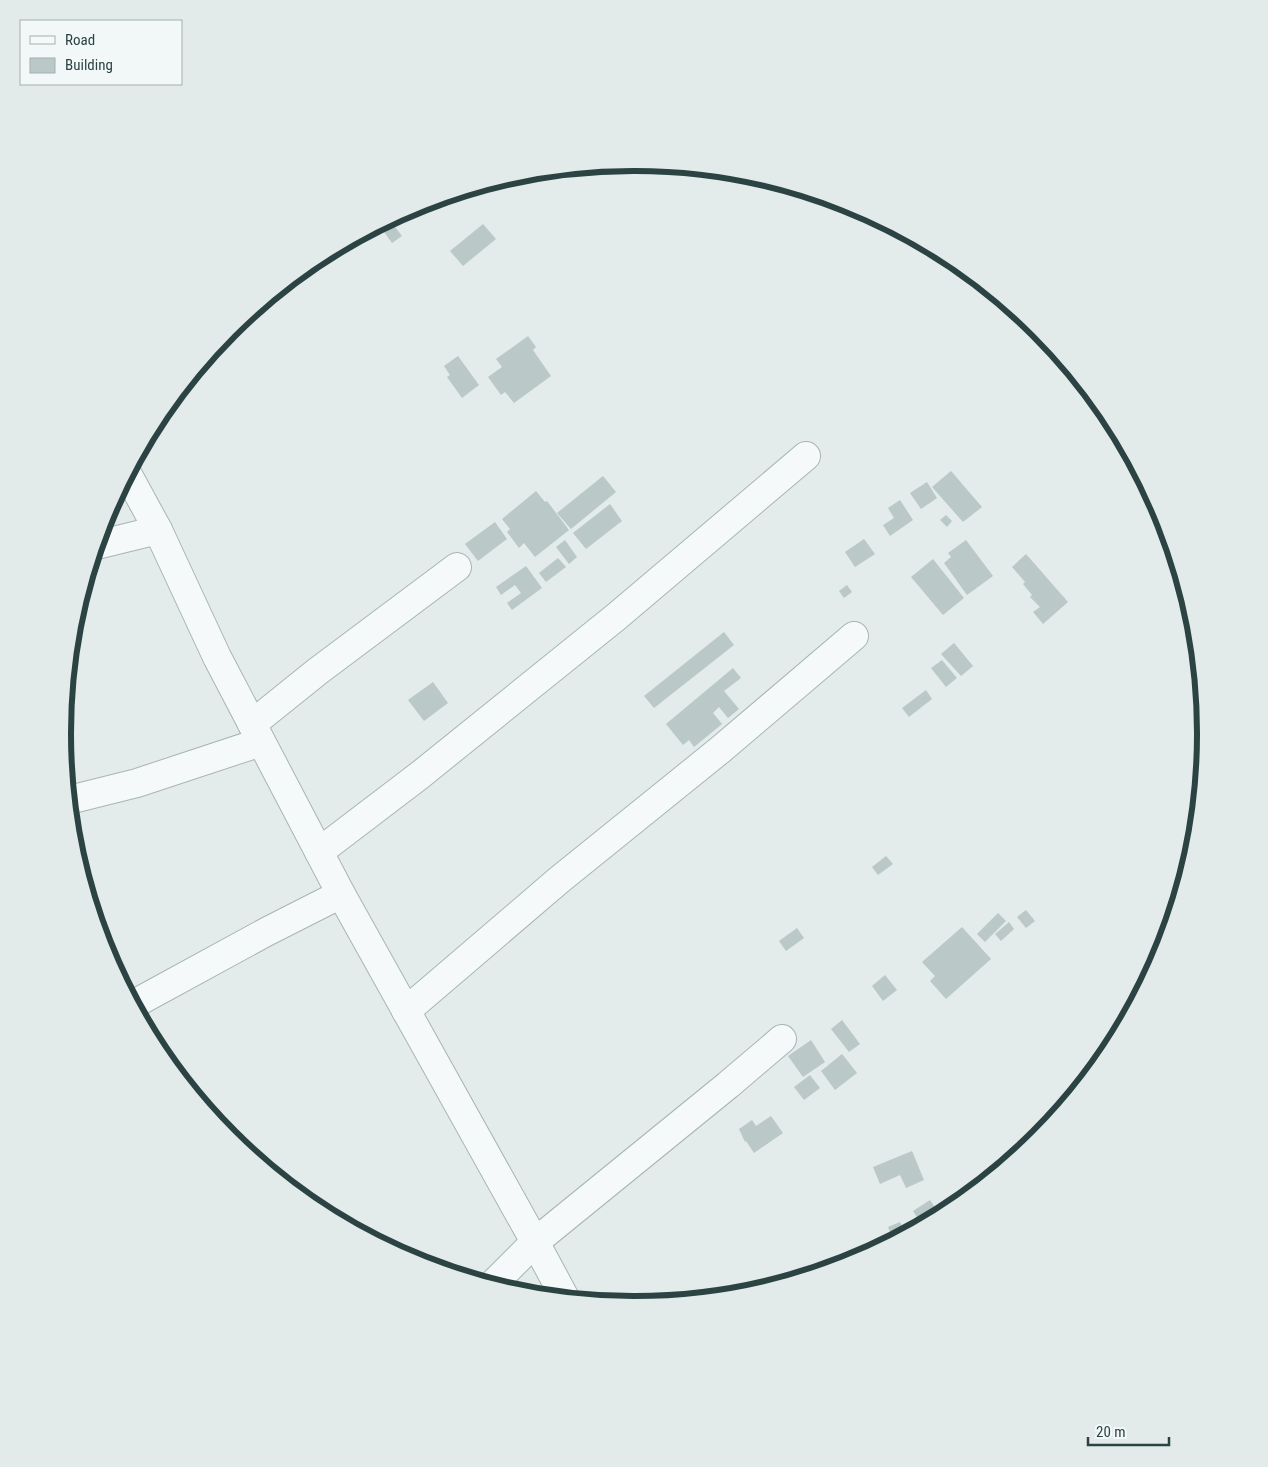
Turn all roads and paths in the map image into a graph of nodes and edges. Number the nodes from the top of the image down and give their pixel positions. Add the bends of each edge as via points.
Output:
1 (806, 456) dead end
2 (131, 481) edge
3 (158, 530) junction
4 (105, 543) edge
5 (456, 567) dead end
6 (854, 636) dead end
7 (257, 733) junction
8 (75, 798) edge
9 (318, 852) junction
10 (341, 894) junction
11 (139, 1001) edge
12 (406, 1011) junction
13 (782, 1039) dead end
14 (535, 1242) junction
15 (498, 1279) edge
16 (561, 1291) edge

1 - 9 street via 616,617 420,776
2 - 3 street
3 - 4 street
3 - 7 street via 217,657
5 - 7 street via 318,671
6 - 12 street
7 - 8 street via 137,783
7 - 9 street
9 - 10 street
10 - 11 street
10 - 12 street
12 - 14 street
13 - 14 street
14 - 15 street
14 - 16 street

